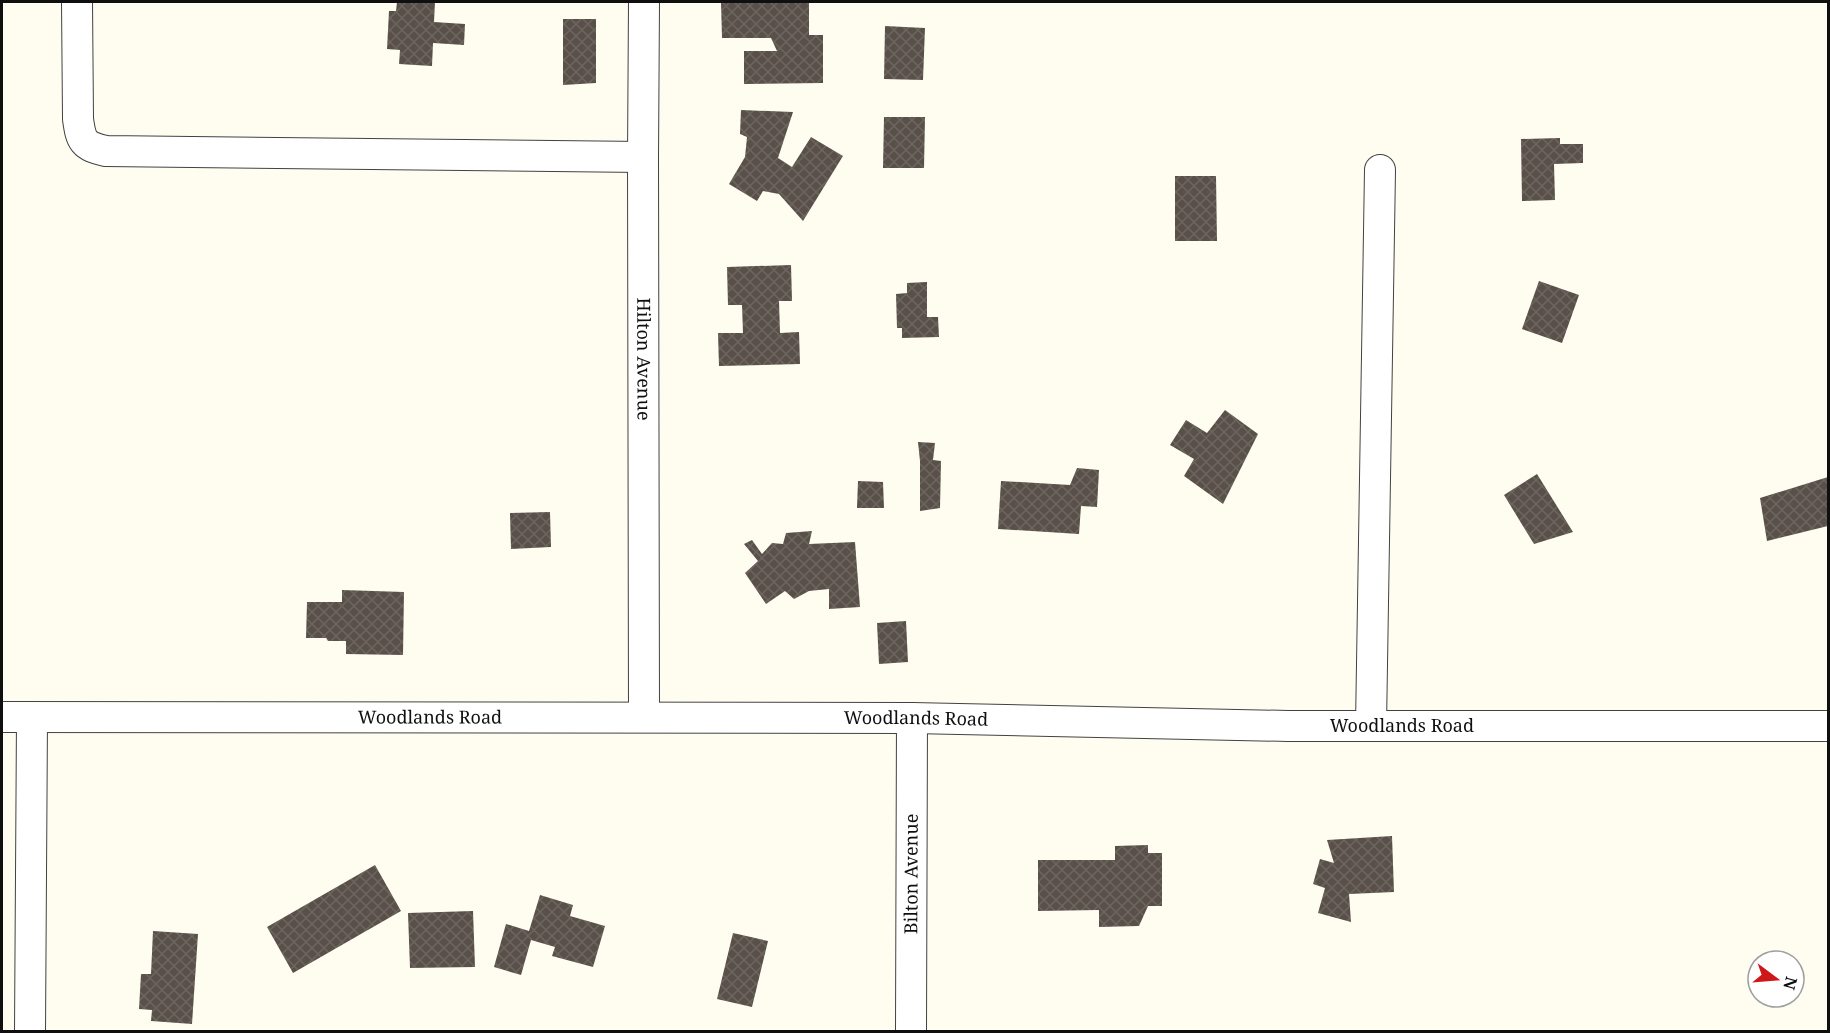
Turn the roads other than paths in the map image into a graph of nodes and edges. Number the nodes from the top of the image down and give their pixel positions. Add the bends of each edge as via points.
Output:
1 (77, 2) edge
2 (644, 2) edge
3 (643, 157) junction
4 (1380, 170) dead end
5 (2, 717) edge
6 (644, 717) junction
7 (32, 718) junction
8 (912, 718) junction
9 (1371, 726) junction
10 (1828, 726) edge
11 (30, 1032) edge
12 (911, 1032) edge

1 - 3 street via 80,135 85,144 96,149
2 - 3 street, Hilton Avenue
3 - 6 street, Hilton Avenue
4 - 9 street
5 - 7 street, Woodlands Road
6 - 7 street, Woodlands Road
6 - 8 street, Woodlands Road
7 - 11 street
8 - 9 street, Woodlands Road
8 - 12 street, Bilton Avenue
9 - 10 street, Woodlands Road

